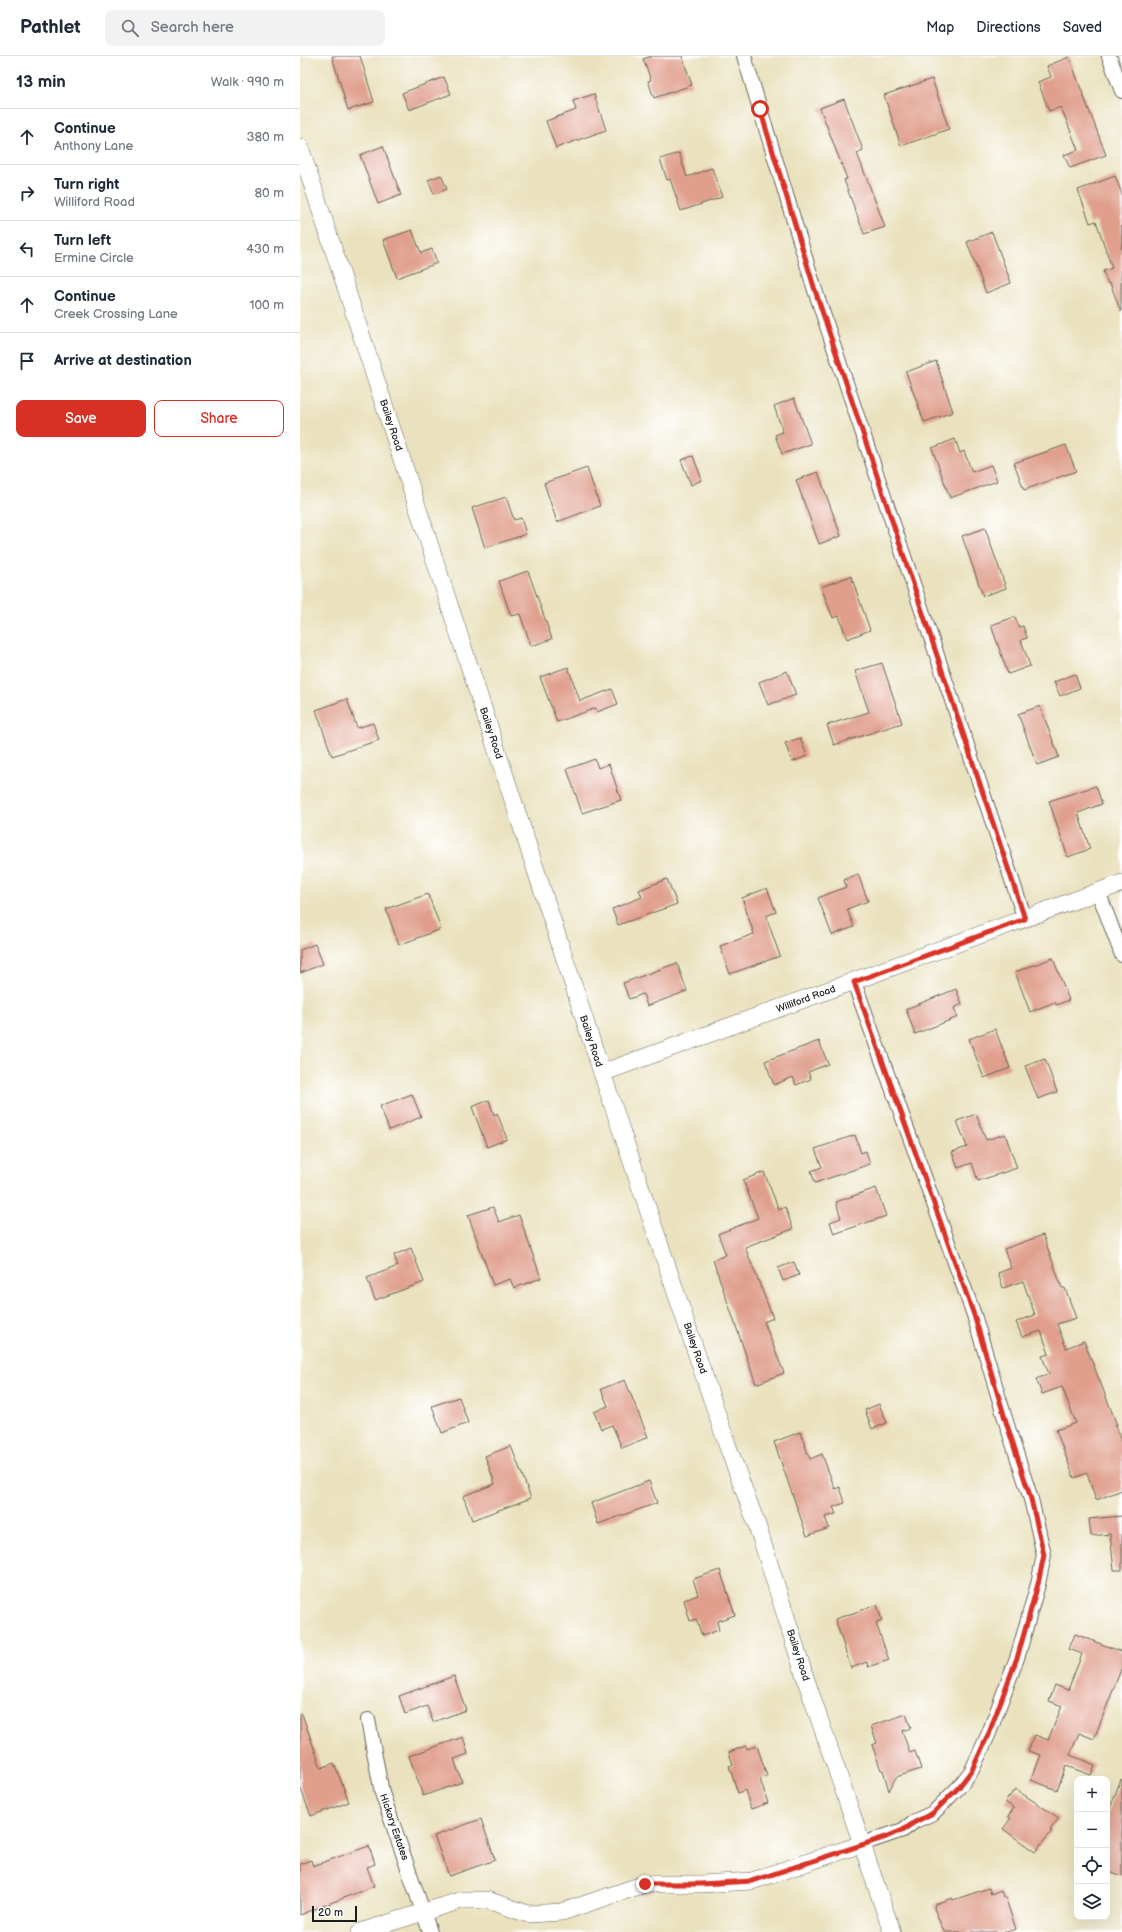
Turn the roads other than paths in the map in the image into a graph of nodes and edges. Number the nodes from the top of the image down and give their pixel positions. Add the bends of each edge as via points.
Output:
1 (744, 56) edge
2 (1109, 56) edge
3 (1122, 90) edge
4 (300, 148) edge
5 (1122, 883) edge
6 (1098, 891) junction
7 (1025, 919) junction
8 (1122, 954) edge
9 (854, 982) junction
10 (602, 1073) junction
11 (368, 1720) dead end
12 (862, 1844) junction
13 (423, 1911) junction
14 (360, 1932) edge
15 (430, 1932) edge
16 (892, 1932) edge

1 - 7 street via 814,287
2 - 3 street
4 - 10 street, Bailey Road
5 - 6 street, Williford Road
6 - 7 street, Williford Road
6 - 8 street
7 - 9 street, Williford Road
9 - 10 street, Williford Road
9 - 12 street via 974,1315 1031,1499 1044,1555 1018,1655 989,1733 972,1770 933,1813 903,1830
10 - 12 street, Bailey Road
11 - 13 street, Hickory Estates via 382,1793
12 - 13 street via 752,1881 645,1884 562,1912 528,1914 487,1900 462,1900
12 - 16 street, Bailey Road
13 - 14 street
13 - 15 street, Hickory Estates

